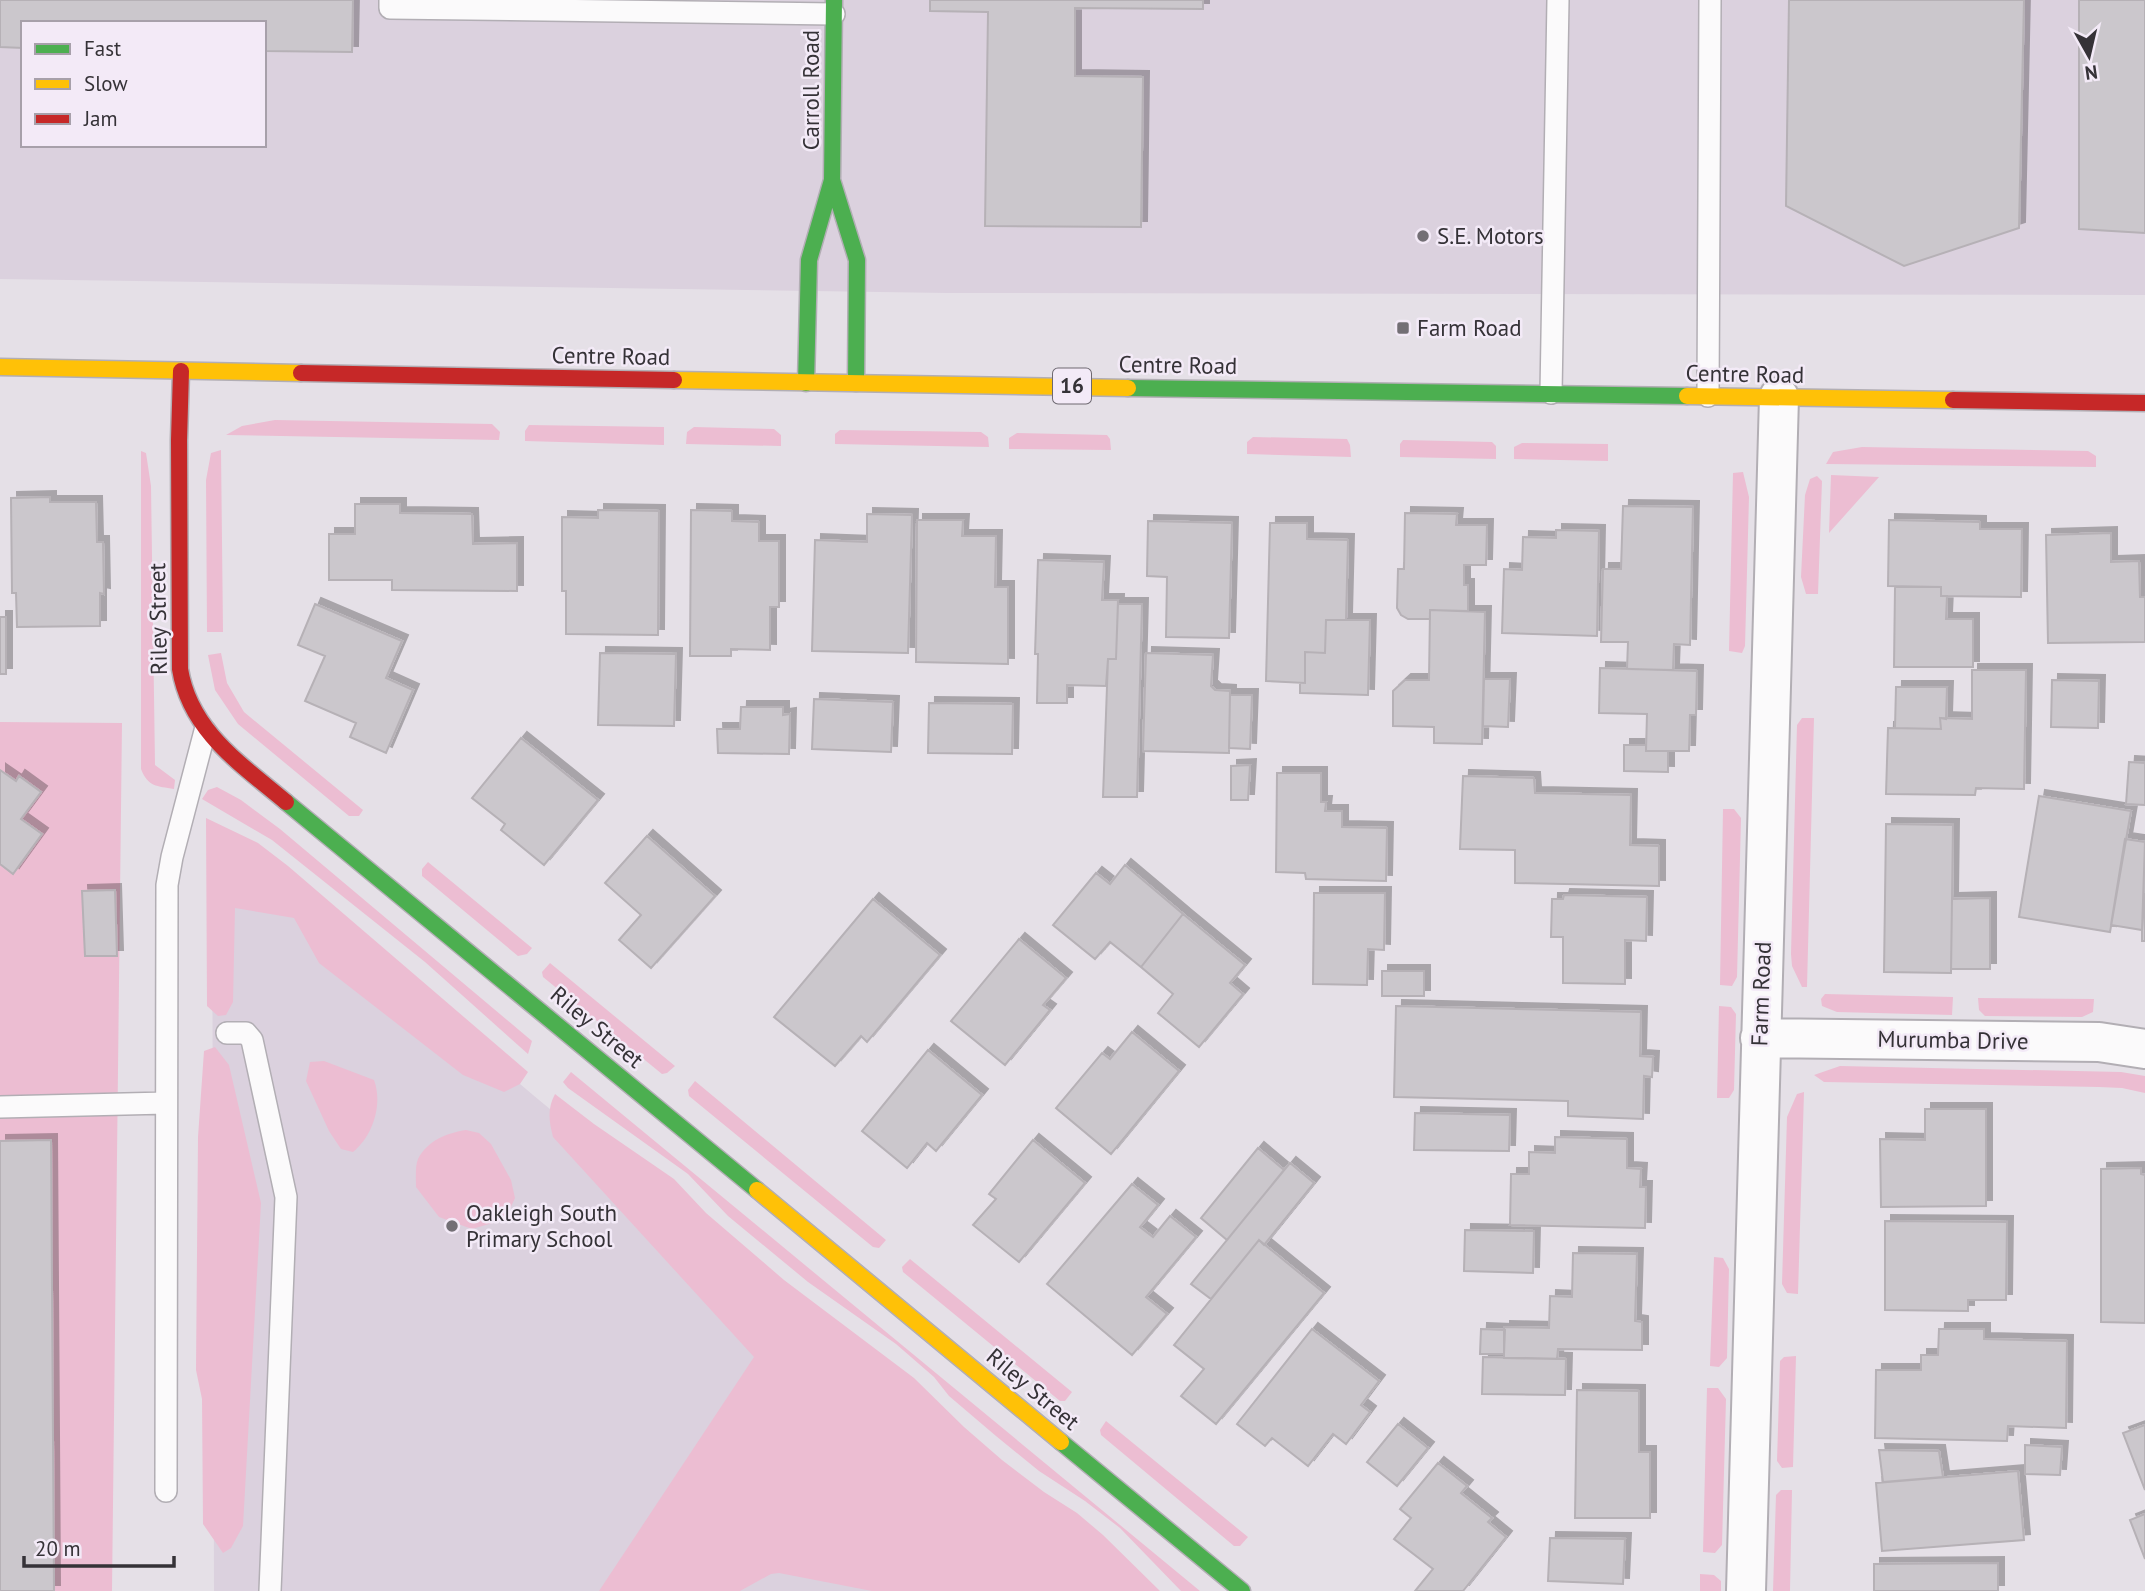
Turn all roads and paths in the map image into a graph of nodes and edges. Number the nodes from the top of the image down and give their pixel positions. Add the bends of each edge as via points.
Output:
1 (390, 0) edge
2 (1558, 0) edge
3 (1710, 0) edge
4 (834, 7) edge
5 (832, 180) junction
6 (0, 367) edge
7 (181, 371) junction
8 (806, 383) junction
9 (856, 383) junction
10 (1550, 393) junction
11 (1708, 396) junction
12 (1779, 397) junction
13 (2145, 403) edge
14 (205, 731) junction
15 (227, 1033) dead end
16 (1760, 1038) junction
17 (2145, 1049) edge
18 (166, 1103) junction
19 (0, 1107) edge
20 (166, 1491) dead end
21 (270, 1591) edge
22 (1242, 1591) edge
23 (1746, 1591) edge

1 - 4 lane via 390,8
2 - 10 lane
3 - 11 lane
4 - 5 street, Carroll Road
5 - 8 street, Carroll Road via 809,260
5 - 9 street, Carroll Road via 857,260
6 - 7 street, Centre Road / 16
7 - 8 street, Centre Road / 16
7 - 14 street, Riley Street via 180,669 187,700
8 - 9 street, Centre Road / 16
9 - 10 street, Centre Road / 16
10 - 11 street, Centre Road / 16
11 - 12 street, Centre Road / 16
12 - 13 street, Centre Road / 16
12 - 16 street, Farm Road
14 - 18 lane via 167,885
14 - 22 street, Riley Street
15 - 21 lane via 246,1033 252,1040 286,1197
16 - 17 street, Murumba Drive via 2099,1042
16 - 23 street, Farm Road
18 - 19 lane
18 - 20 lane

